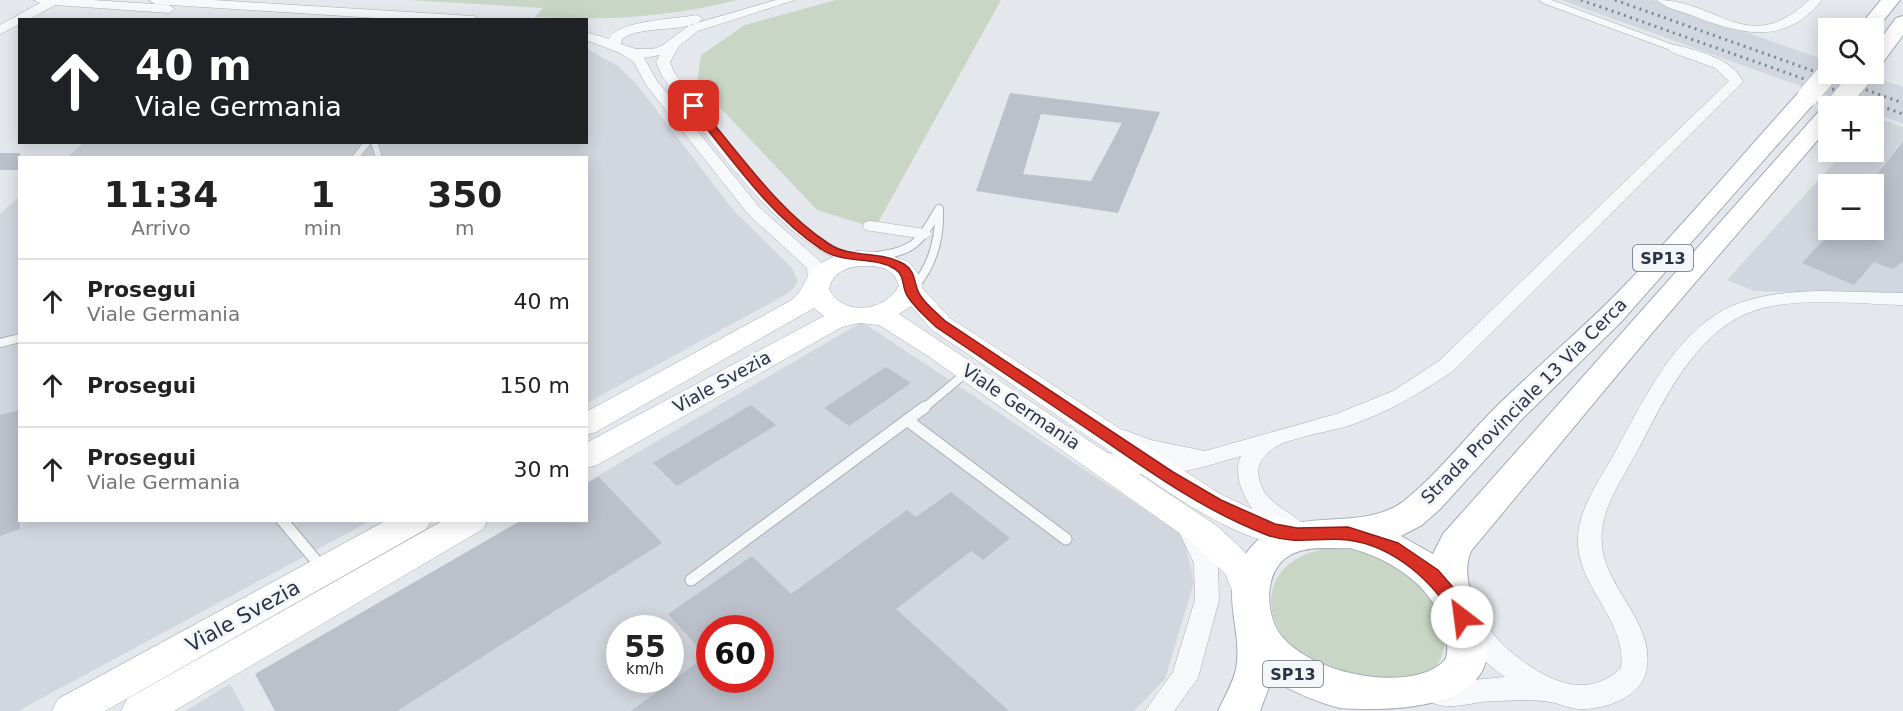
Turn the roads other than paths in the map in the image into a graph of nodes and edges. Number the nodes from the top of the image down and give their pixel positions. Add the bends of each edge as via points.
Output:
1 (50, 0) edge
2 (155, 0) edge
3 (316, 0) edge
4 (763, 0) edge
5 (789, 0) edge
6 (1543, 0) edge
7 (1663, 0) edge
8 (1816, 0) edge
9 (1890, 0) edge
10 (301, 13) junction
11 (20, 18) edge
12 (328, 18) edge
13 (425, 18) edge
14 (1875, 18) edge
15 (18, 19) edge
16 (1903, 22) edge
17 (588, 26) edge
18 (648, 27) junction
19 (0, 30) edge
20 (588, 37) edge
21 (675, 42) junction
22 (1884, 48) edge
23 (620, 49) junction
24 (1676, 49) joint
25 (1855, 84) edge
26 (1844, 96) edge
27 (1818, 105) edge
28 (366, 144) edge
29 (357, 156) edge
30 (872, 226) dead end
31 (931, 236) junction
32 (866, 258) junction
33 (817, 283) junction
34 (910, 290) junction
35 (1903, 299) edge
36 (861, 315) junction
37 (18, 338) edge
38 (0, 343) edge
39 (967, 372) junction
40 (907, 420) junction
41 (588, 424) edge
42 (1093, 441) junction
43 (1269, 442) junction
44 (588, 456) edge
45 (1215, 456) junction
46 (1155, 468) junction
47 (1175, 512) junction
48 (284, 522) edge
49 (411, 522) edge
50 (469, 522) edge
51 (1326, 534) junction
52 (1066, 539) dead end
53 (324, 570) junction
54 (691, 580) dead end
55 (1251, 606) junction
56 (1459, 611) junction
57 (1553, 690) junction
58 (1442, 695) junction
59 (1343, 708) edge
60 (71, 711) edge
61 (140, 711) edge
62 (1158, 711) edge
63 (1239, 711) edge

1 - 10 street
1 - 11 street
2 - 10 street
3 - 10 street
4 - 18 street via 686,22
5 - 21 street via 699,26
6 - 24 lane
7 - 8 street via 1758,28 1782,26
9 - 14 main road
10 - 12 street
10 - 13 street
15 - 19 street
16 - 22 main road
17 - 18 street
18 - 21 street via 673,30 678,34
18 - 23 street via 618,35
20 - 23 street
21 - 23 street via 652,52
21 - 32 street via 663,62 667,73 762,189 828,249 844,256
23 - 33 street via 641,63 651,82 754,210 815,266
24 - 43 street via 1720,66 1736,82 1464,350 1424,381 1381,406
25 - 26 main road, bridge
27 - 51 main road, Strada Provinciale 13 Via Cerca / SP13 via 1421,506 1382,528
27 - 56 main road, Strada Provinciale 13 Via Cerca / SP13 via 1641,326 1456,544 1447,572
28 - 29 lane
30 - 31 street
31 - 32 lane via 908,250
31 - 34 lane via 922,278
32 - 33 street via 835,264
32 - 34 street via 900,267 909,277
33 - 36 street via 817,295 826,305
33 - 41 street, Viale Svezia via 809,299 799,307
34 - 36 street via 893,308
34 - 42 street, Viale Germania via 941,324
35 - 57 street via 1768,302 1739,309 1700,339 1649,406 1591,522 1590,545 1597,574 1635,645 1634,673 1617,688 1595,697
36 - 39 street, Viale Germania via 892,321
36 - 44 street, Viale Svezia via 839,319 811,332
37 - 38 lane
39 - 40 lane
39 - 42 street, Viale Germania
40 - 52 lane
40 - 54 lane
42 - 45 street
42 - 46 street, Viale Germania
42 - 47 street, Viale Germania
43 - 45 street
43 - 51 street via 1250,457 1248,474 1252,490 1282,523
45 - 46 street
46 - 51 street, Viale Germania via 1200,496 1279,532
47 - 55 street, Viale Germania via 1238,566 1247,581
47 - 62 street, Viale Germania via 1201,548 1207,568 1207,600 1183,684
48 - 53 lane
49 - 53 street, Viale Svezia
50 - 61 street, Viale Svezia
51 - 55 main road, Strada Provinciale 13 Via Cerca / SP13 via 1286,541 1265,555 1254,572
51 - 56 main road, Strada Provinciale 13 Via Cerca / SP13 via 1383,543 1418,563 1445,588
53 - 60 street, Viale Svezia
55 - 59 main road, Strada Provinciale 13 Via Cerca / SP13 via 1264,642 1290,672
55 - 63 main road, Strada Provinciale 13 Via Cerca / SP13 via 1256,669
56 - 57 street via 1500,659
56 - 58 main road, Strada Provinciale 13 Via Cerca / SP13 via 1467,637 1466,659 1460,676
57 - 58 street via 1491,689
58 - 59 main road, Strada Provinciale 13 Via Cerca / SP13 via 1404,709

